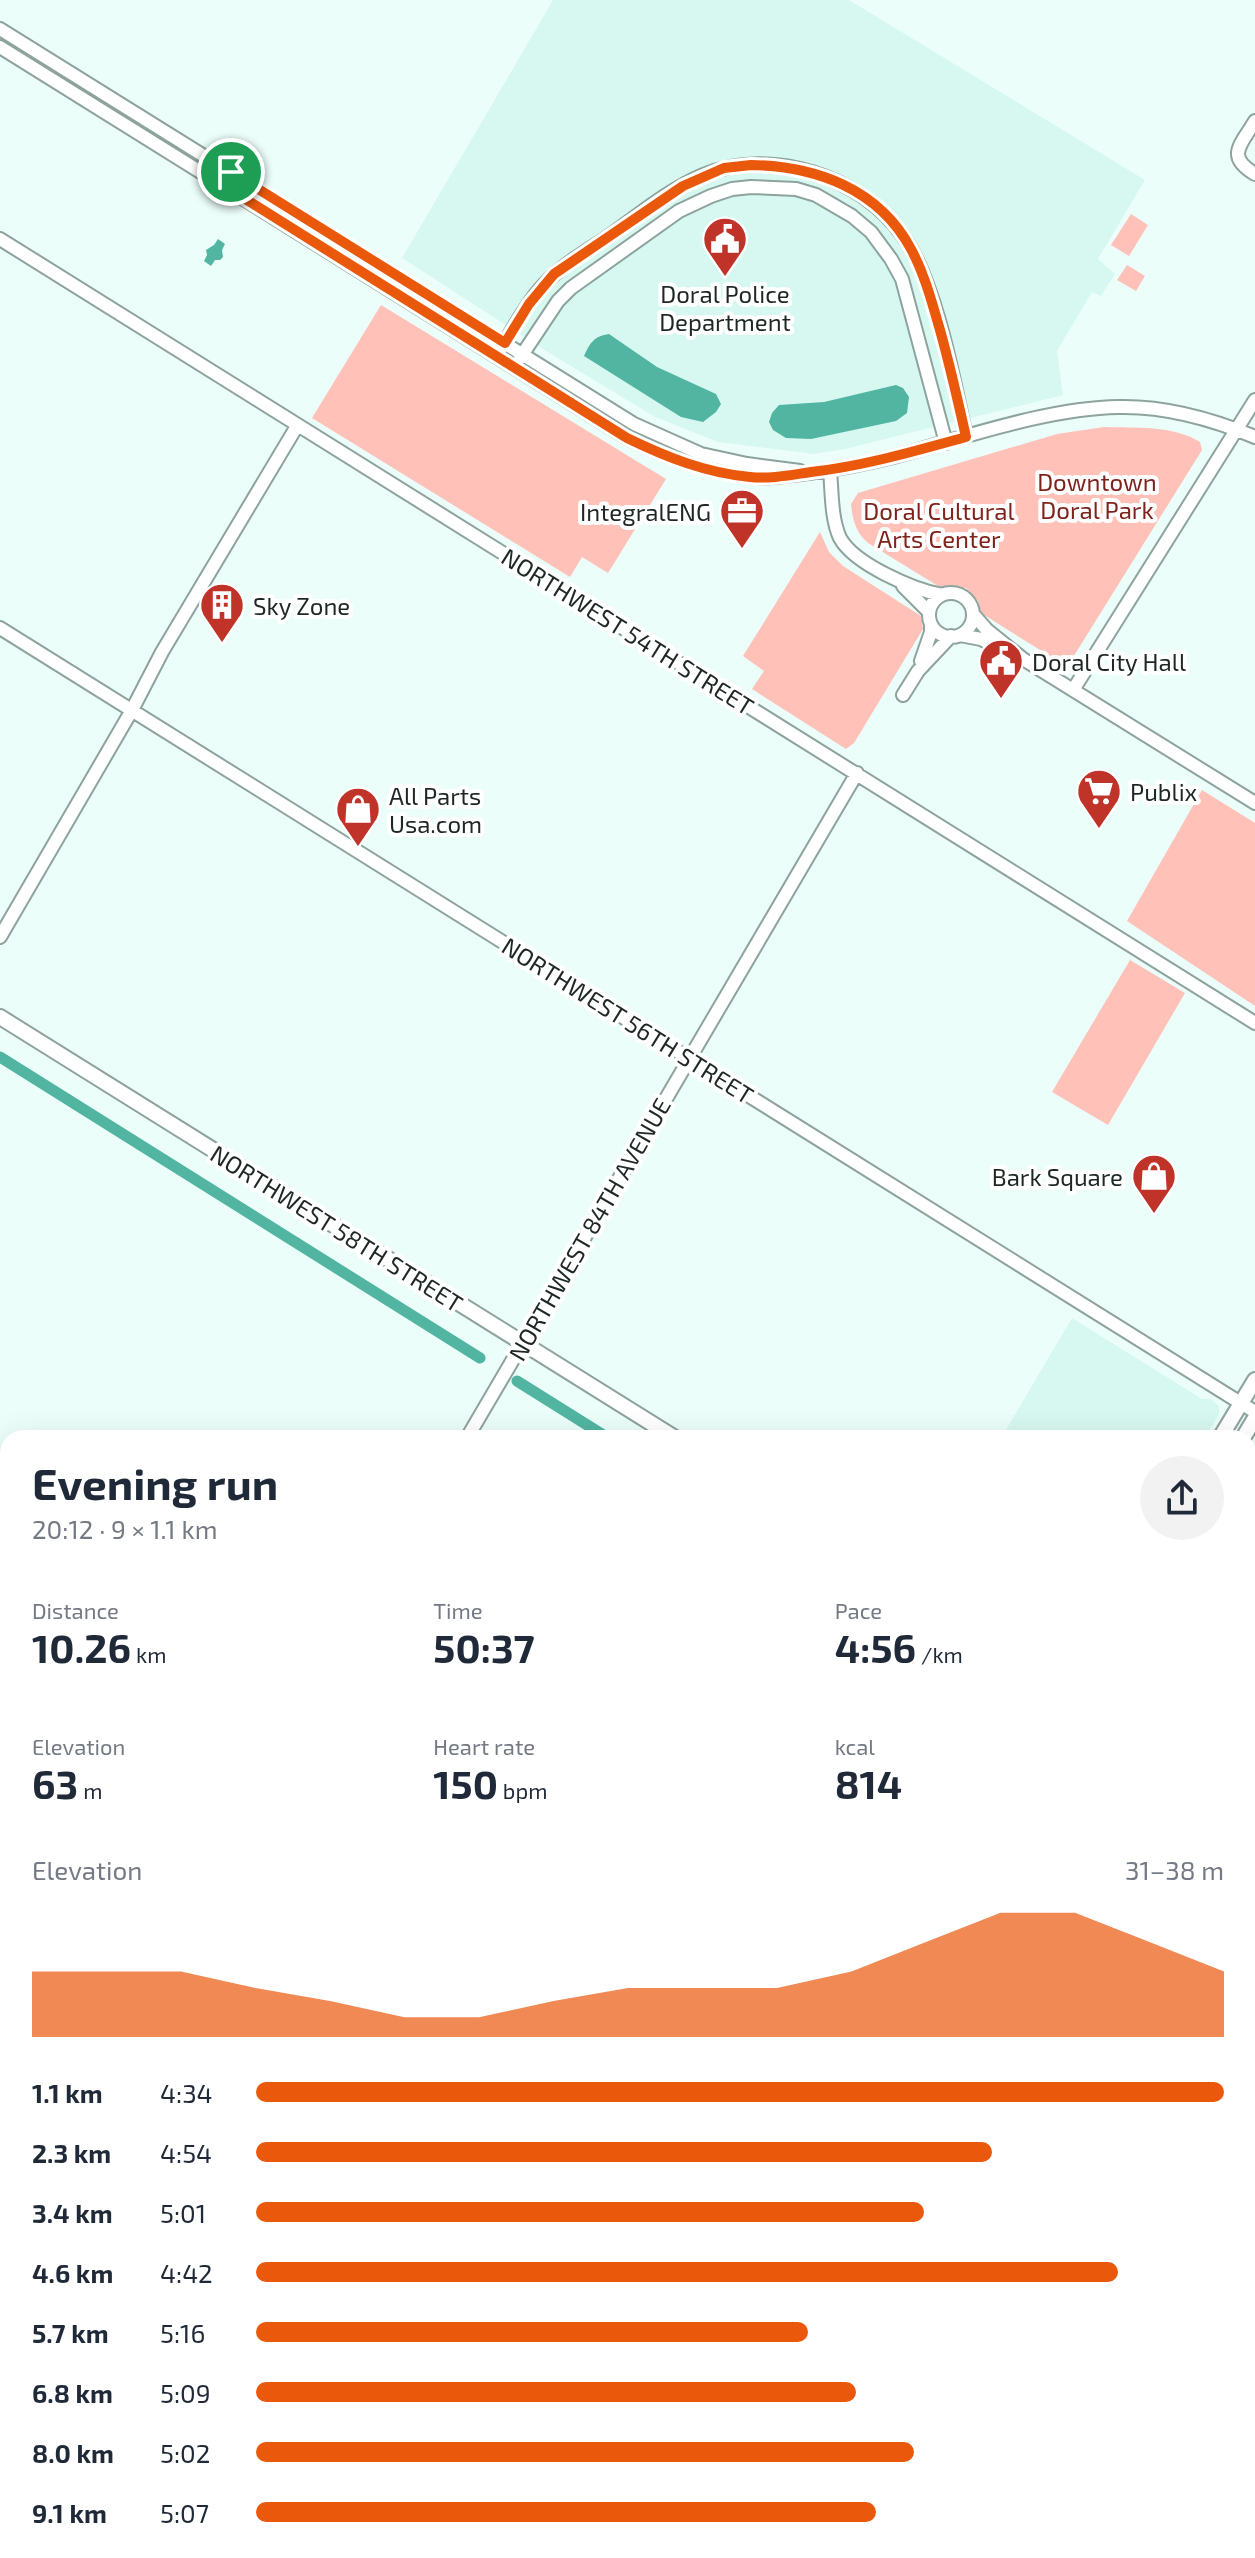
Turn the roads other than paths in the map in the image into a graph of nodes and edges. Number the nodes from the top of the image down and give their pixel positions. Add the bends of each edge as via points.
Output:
1 (0, 29) edge
2 (0, 47) edge
3 (1255, 121) edge
4 (231, 172) junction
5 (1255, 174) edge
6 (223, 185) junction
7 (0, 239) edge
8 (585, 253) junction
9 (597, 268) junction
10 (505, 343) junction
11 (523, 354) junction
12 (497, 356) junction
13 (514, 367) junction
14 (1255, 400) edge
15 (297, 426) junction
16 (1236, 429) junction
17 (966, 437) junction
18 (1255, 437) edge
19 (946, 443) junction
20 (713, 457) junction
21 (694, 466) junction
22 (830, 471) junction
23 (807, 473) junction
24 (895, 579) junction
25 (942, 595) junction
26 (973, 614) junction
27 (930, 618) junction
28 (0, 628) edge
29 (955, 636) junction
30 (1023, 659) junction
31 (918, 671) junction
32 (1073, 690) junction
33 (903, 695) dead end
34 (132, 710) junction
35 (857, 773) junction
36 (1255, 803) edge
37 (0, 937) edge
38 (0, 1017) edge
39 (1255, 1023) edge
40 (689, 1058) junction
41 (521, 1343) junction
42 (1255, 1380) edge
43 (1241, 1404) junction
44 (1255, 1415) edge
45 (472, 1430) edge
46 (662, 1430) edge
47 (1225, 1430) edge

1 - 4 street
2 - 6 street
3 - 5 street via 1237,152 1237,159
4 - 6 street
4 - 10 street
6 - 12 street
7 - 15 street, NORTHWEST 54TH STREET
8 - 9 street
8 - 10 street via 540,289
8 - 17 street via 667,195 724,168 779,165 836,180 888,217 911,248 932,301
9 - 11 street via 558,301
9 - 19 street via 679,211 711,196 751,187 816,195 871,232 902,279
10 - 11 street
10 - 12 street
11 - 13 street
11 - 20 street via 634,424
12 - 13 street
13 - 21 street via 627,438
14 - 16 street
15 - 34 street
15 - 35 street, NORTHWEST 54TH STREET
16 - 17 street via 1170,411 1120,407 1076,410
16 - 18 street
16 - 32 street
17 - 19 street
19 - 22 street
20 - 21 street
20 - 23 street
21 - 23 street via 753,477
22 - 23 street
22 - 24 street via 840,538 860,558
24 - 25 street
24 - 27 street
25 - 26 street via 962,596
25 - 27 street via 934,601
26 - 29 street via 969,626
26 - 30 street
27 - 29 street via 939,633
27 - 31 street via 929,641
28 - 34 street, NORTHWEST 56TH STREET
29 - 30 street via 981,639
29 - 31 street
30 - 32 street
31 - 33 street
32 - 36 street
34 - 37 street
34 - 40 street, NORTHWEST 56TH STREET
35 - 39 street, NORTHWEST 54TH STREET
35 - 40 street, NORTHWEST 84TH AVENUE
38 - 41 main road, NORTHWEST 58TH STREET
40 - 41 street, NORTHWEST 84TH AVENUE
40 - 43 street, NORTHWEST 56TH STREET
41 - 45 street, NORTHWEST 84TH AVENUE
41 - 46 main road, NORTHWEST 58TH STREET
42 - 43 main road
43 - 44 street, NORTHWEST 56TH STREET
43 - 47 main road

